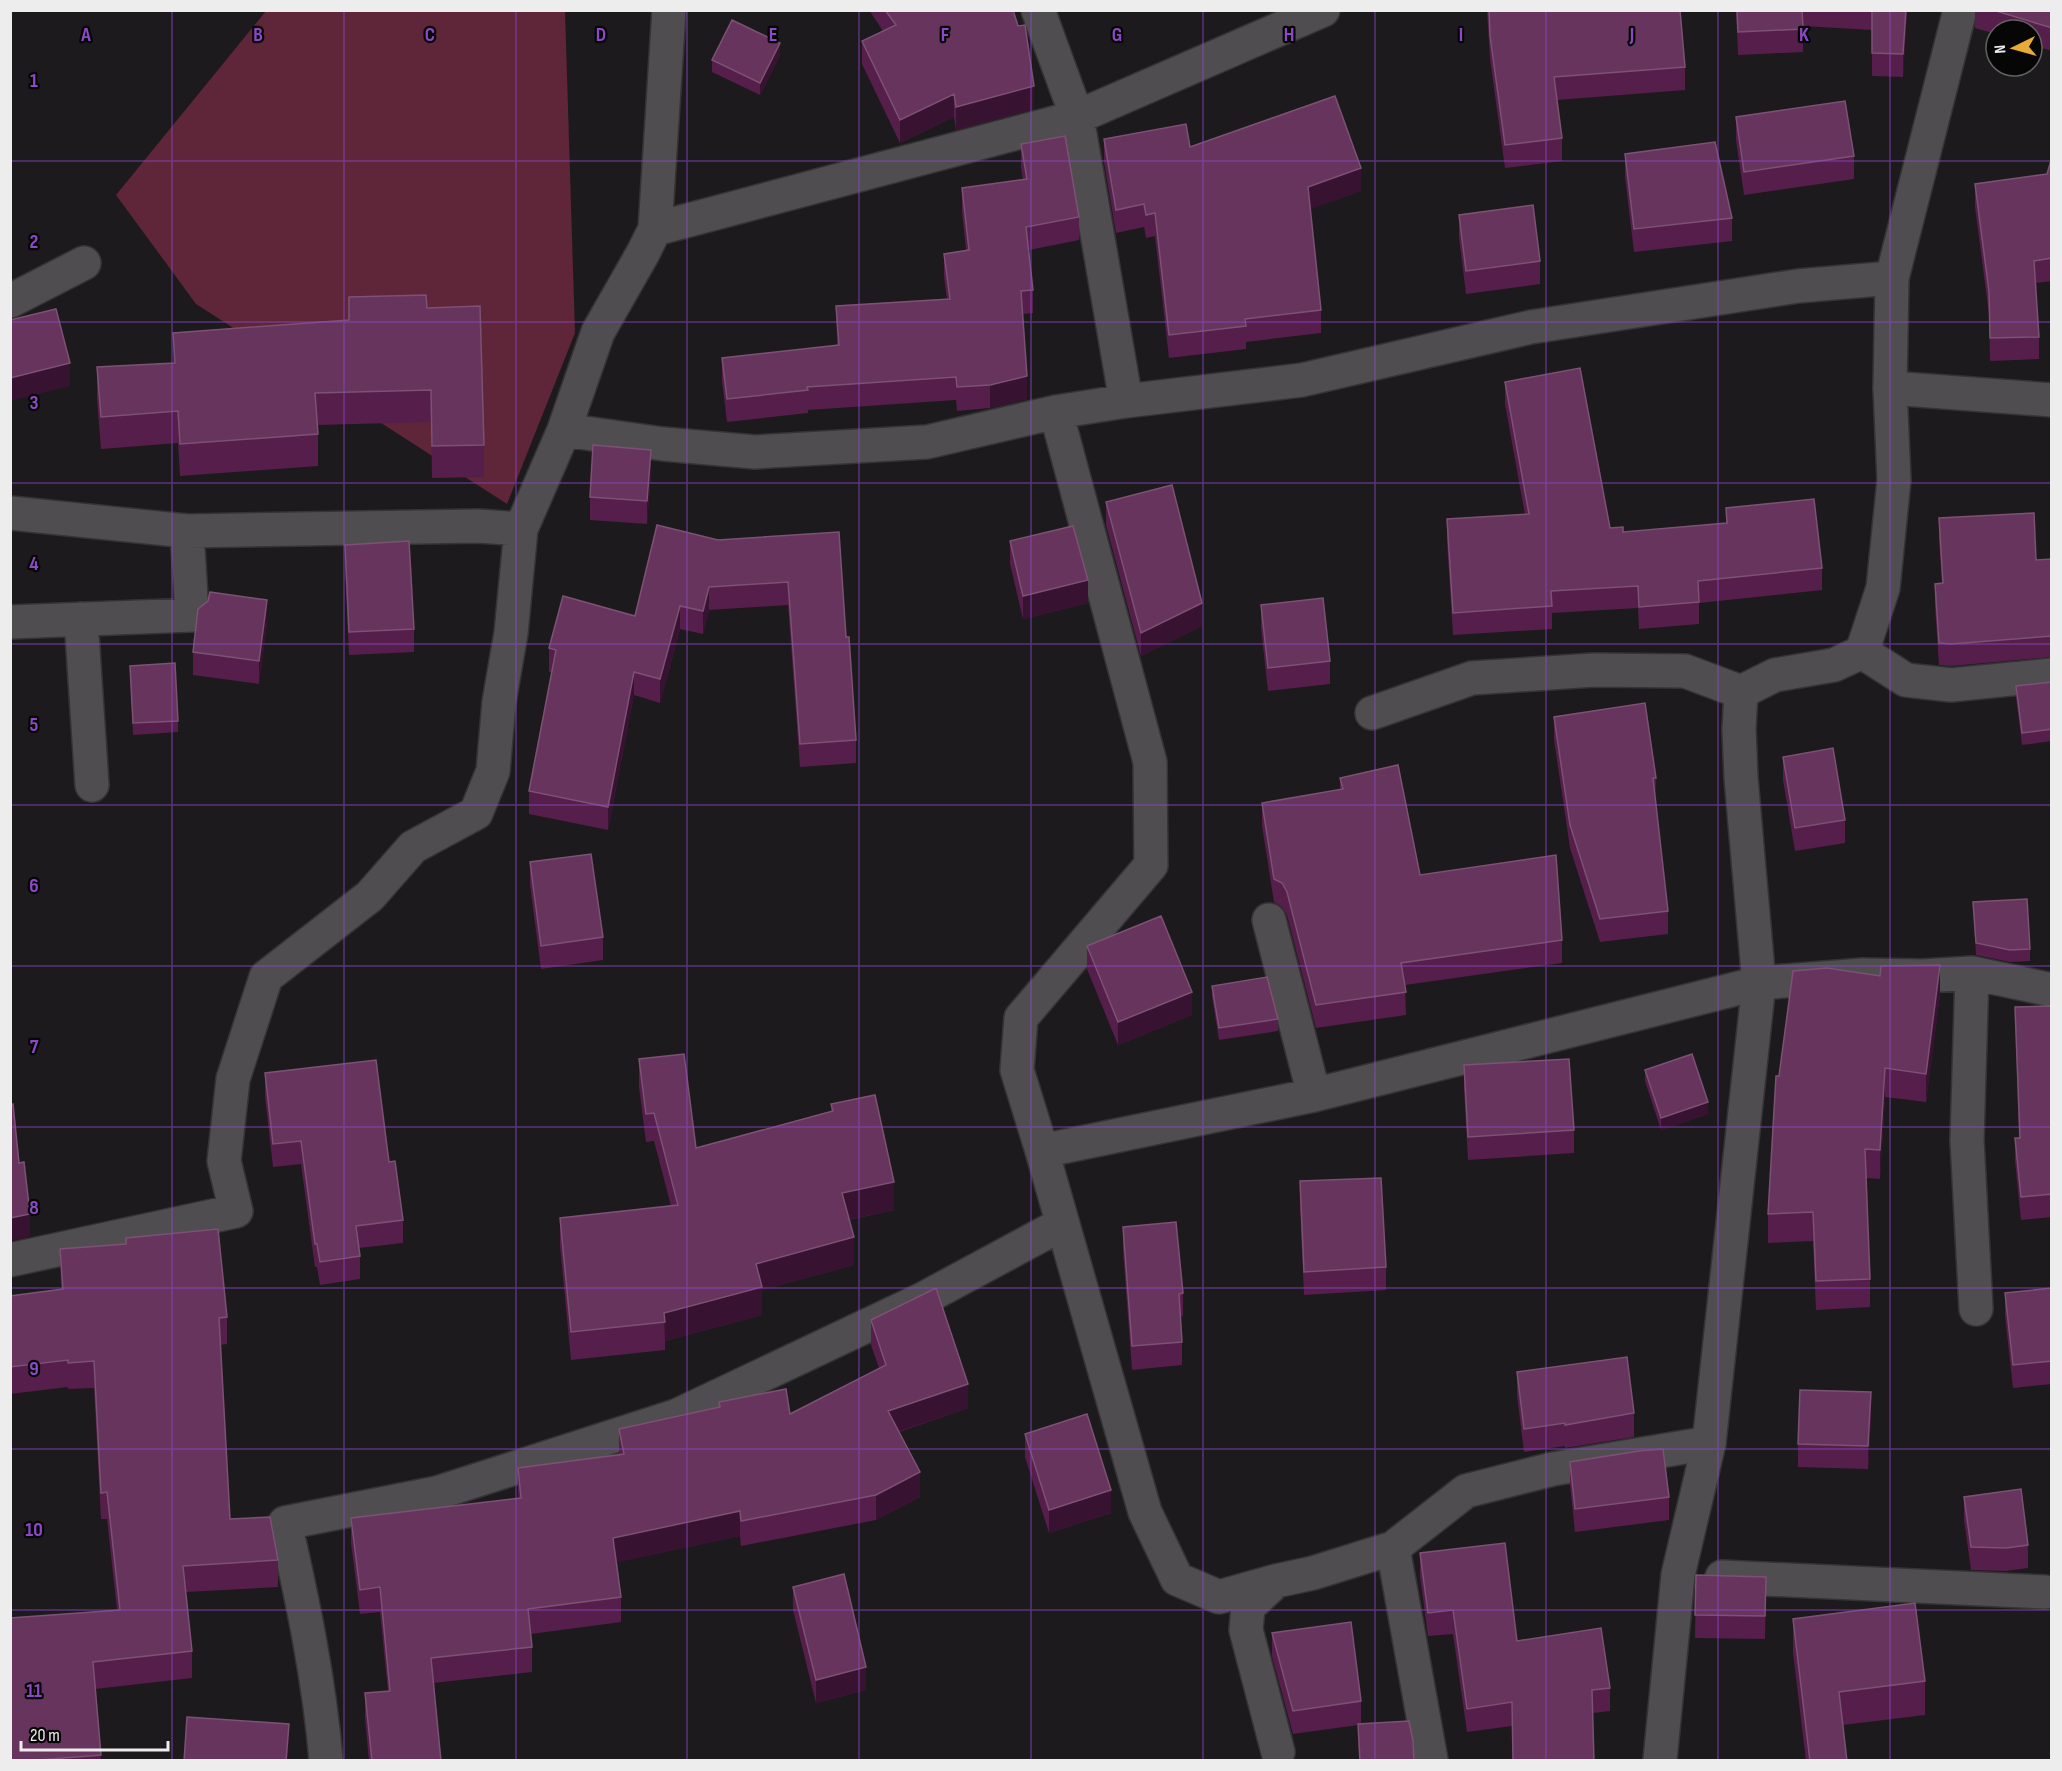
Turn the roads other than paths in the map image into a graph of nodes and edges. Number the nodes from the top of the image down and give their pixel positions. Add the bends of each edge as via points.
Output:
1 (669, 10) edge
2 (1038, 10) edge
3 (1323, 10) edge
4 (1960, 10) edge
5 (1077, 117) junction
6 (655, 229) junction
7 (84, 263) dead end
8 (1892, 278) junction
9 (10, 301) edge
10 (1890, 388) junction
11 (2052, 400) edge
12 (1126, 401) junction
13 (1056, 412) junction
14 (564, 430) junction
15 (10, 513) edge
16 (521, 529) junction
17 (186, 531) junction
18 (81, 619) junction
19 (10, 622) edge
20 (1862, 652) junction
21 (2052, 675) edge
22 (1741, 692) junction
23 (1372, 713) dead end
24 (92, 785) dead end
25 (1269, 920) dead end
26 (1972, 973) junction
27 (1759, 983) junction
28 (2052, 990) edge
29 (1314, 1095) junction
30 (1042, 1150) junction
31 (1062, 1224) junction
32 (10, 1260) edge
33 (1976, 1309) dead end
34 (1709, 1443) junction
35 (1393, 1548) junction
36 (1678, 1575) junction
37 (1276, 1581) junction
38 (2045, 1592) dead end
39 (1278, 1752) dead end
40 (326, 1761) edge
41 (1431, 1761) edge
42 (1660, 1761) edge

1 - 6 street
2 - 5 street
3 - 5 street
4 - 8 street
5 - 6 street
5 - 12 street
6 - 14 street via 598,332
7 - 9 street
8 - 10 street
8 - 12 street via 1798,286 1531,327 1302,380
10 - 11 street
10 - 20 street via 1894,480 1883,588
12 - 13 street
13 - 14 street via 927,442 755,452
13 - 30 street via 1150,762 1151,865 1021,1018 1017,1070
14 - 16 street
15 - 17 street
16 - 17 street via 478,526
16 - 32 street via 493,771 476,813 413,847 370,896 266,977 233,1079 224,1161 236,1211
17 - 18 street via 192,615
18 - 19 street
18 - 24 street
20 - 21 street via 1906,680 1951,685
20 - 22 street via 1834,665 1775,675
22 - 23 street via 1685,670 1594,670 1472,678
22 - 27 street via 1741,778
25 - 29 street
26 - 27 street via 1863,975
26 - 28 street
26 - 33 street via 1967,1140
27 - 29 street
27 - 34 street
29 - 30 street
30 - 31 street
31 - 37 street via 1145,1512 1177,1579 1220,1597
31 - 40 street via 921,1300 676,1416 437,1493 285,1522 309,1629
34 - 35 street via 1553,1469 1466,1491
34 - 36 street
35 - 37 street
35 - 41 street
36 - 38 street
36 - 42 street
37 - 39 street via 1248,1607 1246,1630

